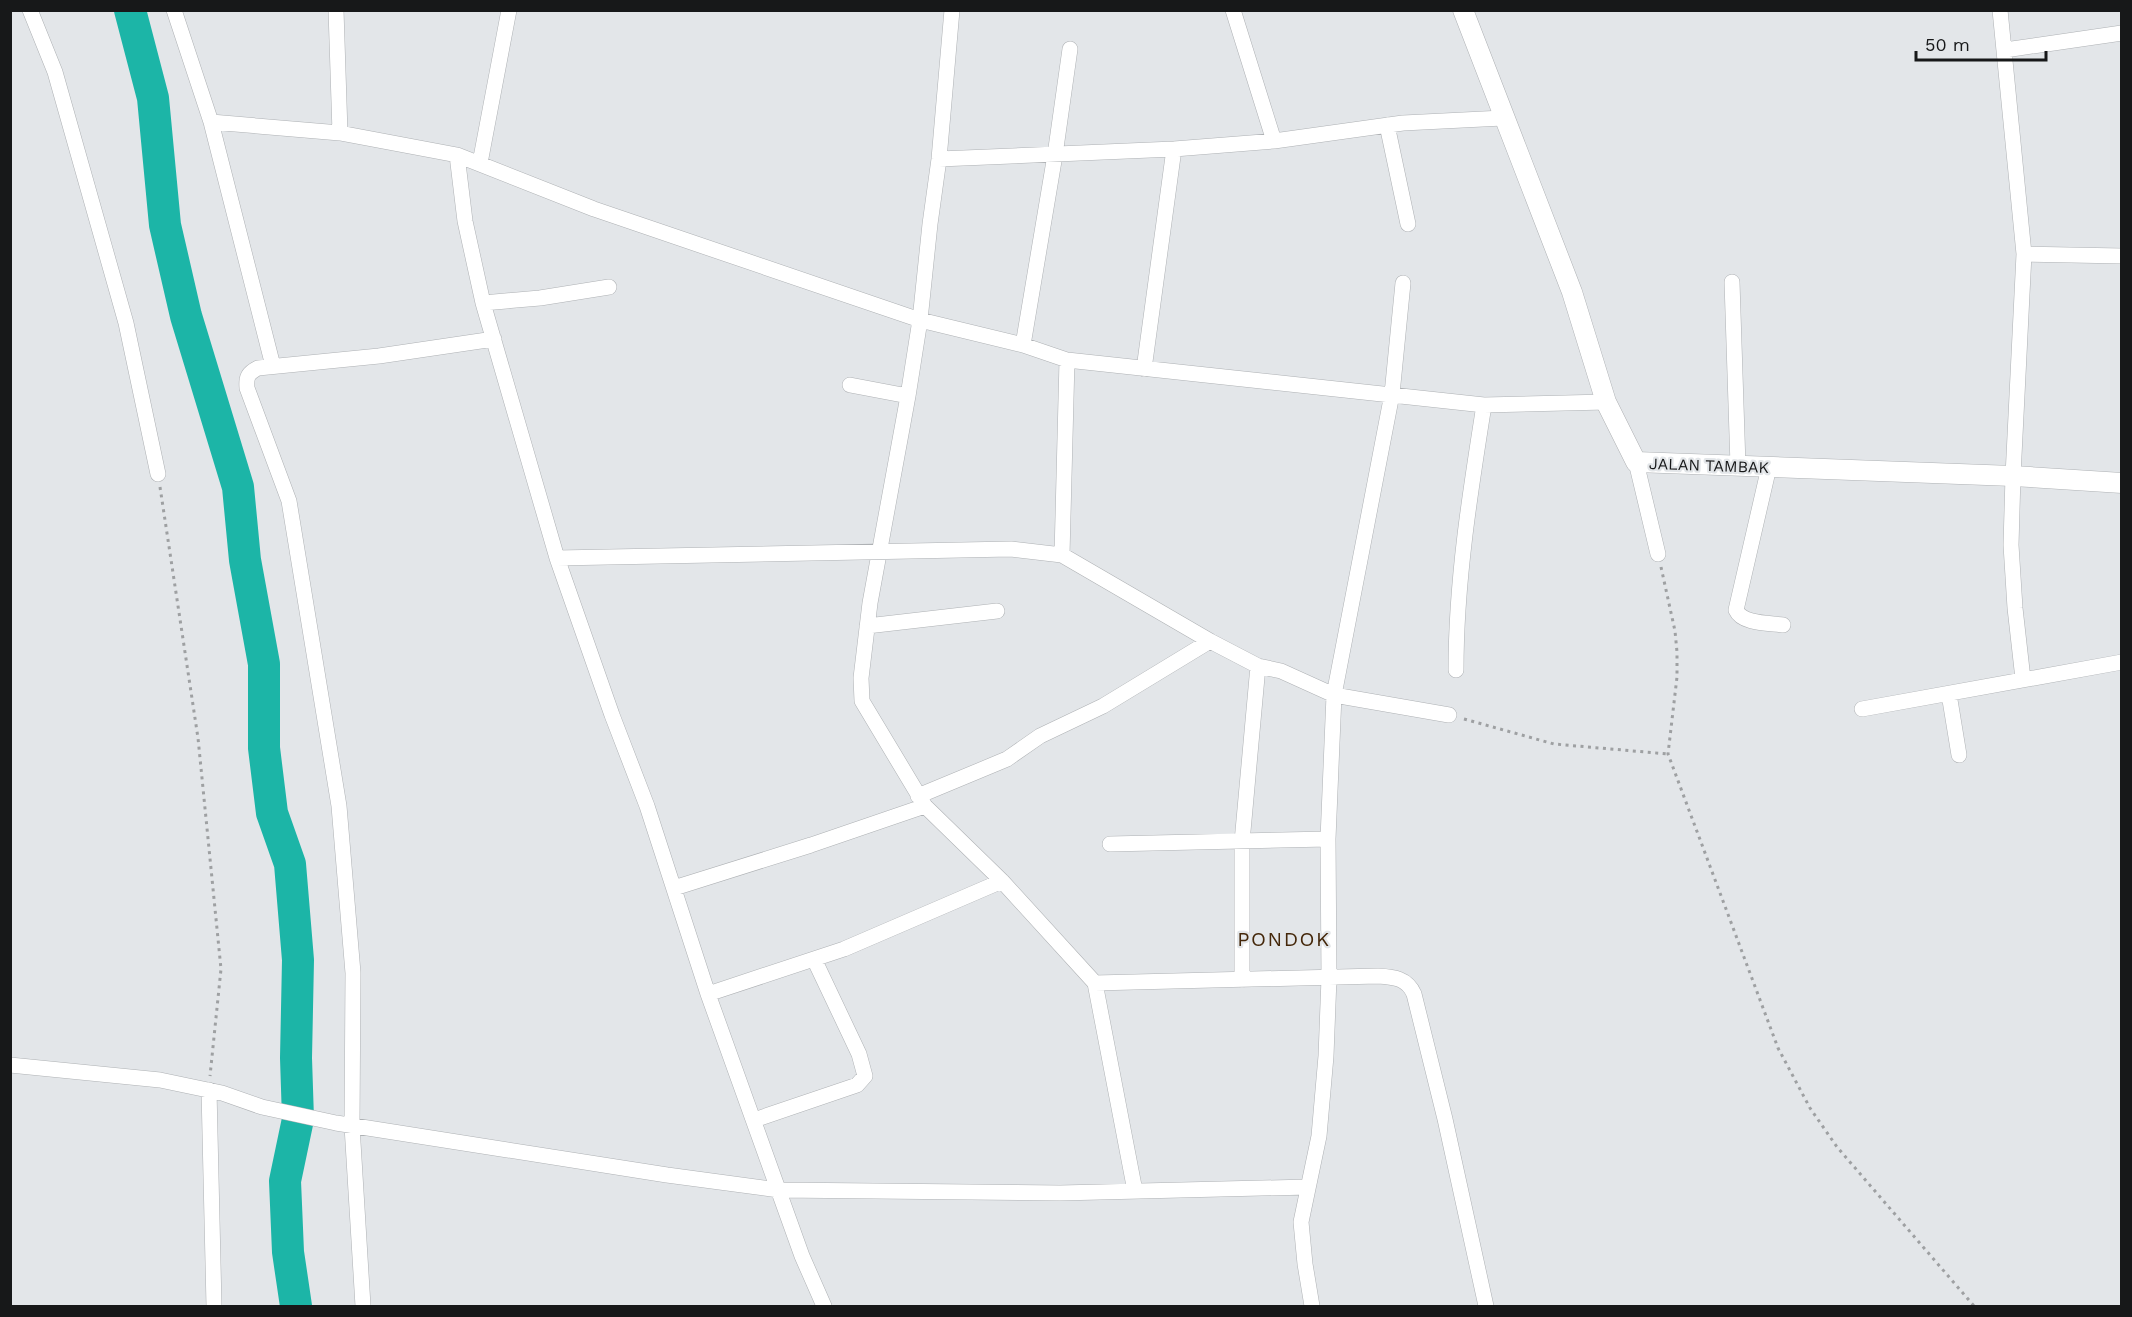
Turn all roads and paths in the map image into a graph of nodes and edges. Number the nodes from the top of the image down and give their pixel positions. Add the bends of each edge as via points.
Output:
1 (30, 10) edge
2 (174, 10) edge
3 (336, 10) edge
4 (509, 10) edge
5 (952, 10) edge
6 (1233, 10) edge
7 (1463, 10) edge
8 (2000, 10) edge
9 (2121, 33) edge
10 (1070, 49) dead end
11 (2005, 50) junction
12 (1503, 118) junction
13 (211, 122) junction
14 (1387, 125) junction
15 (340, 133) junction
16 (1274, 141) junction
17 (1174, 149) junction
18 (457, 155) junction
19 (1055, 155) junction
20 (939, 159) junction
21 (480, 163) junction
22 (1408, 224) dead end
23 (2024, 254) junction
24 (2121, 256) edge
25 (1732, 282) dead end
26 (1403, 284) dead end
27 (609, 287) dead end
28 (483, 303) junction
29 (920, 320) junction
30 (494, 339) junction
31 (1023, 345) junction
32 (1067, 360) junction
33 (273, 366) junction
34 (1144, 369) junction
35 (849, 385) dead end
36 (1392, 394) junction
37 (908, 396) junction
38 (1606, 402) junction
39 (1484, 405) junction
40 (1636, 462) junction
41 (1738, 466) junction
42 (1769, 467) junction
43 (158, 474) joint
44 (2013, 476) junction
45 (2121, 483) edge
46 (878, 551) junction
47 (1658, 554) joint
48 (1062, 555) junction
49 (557, 558) junction
50 (997, 611) dead end
51 (1783, 625) dead end
52 (867, 626) junction
53 (1210, 641) junction
54 (2121, 662) edge
55 (1258, 666) junction
56 (1456, 670) dead end
57 (2023, 679) junction
58 (1949, 694) junction
59 (1334, 695) junction
60 (1862, 709) dead end
61 (1449, 715) joint
62 (1668, 754) junction
63 (1959, 755) dead end
64 (920, 804) junction
65 (1328, 839) junction
66 (1242, 842) junction
67 (1110, 844) dead end
68 (995, 884) junction
69 (674, 888) junction
70 (814, 959) junction
71 (1329, 978) junction
72 (1242, 980) junction
73 (1095, 983) junction
74 (708, 994) junction
75 (10, 1065) edge
76 (209, 1090) junction
77 (754, 1120) junction
78 (352, 1126) junction
79 (1308, 1187) junction
80 (779, 1190) junction
81 (1135, 1191) junction
82 (214, 1306) edge
83 (363, 1306) edge
84 (824, 1306) edge
85 (1312, 1306) edge
86 (1486, 1306) edge
87 (1974, 1306) edge

1 - 43 street via 55,72 126,323
2 - 13 street
3 - 15 street
4 - 21 street
5 - 20 street
6 - 16 street
7 - 12 street, JALAN TAMBAK
8 - 11 street
9 - 11 street
10 - 19 street
11 - 23 street
12 - 14 street
12 - 38 street, JALAN TAMBAK via 1572,292
13 - 15 street
13 - 33 street
14 - 16 street
14 - 22 street
15 - 18 street
16 - 17 street
17 - 19 street
17 - 34 street
18 - 21 street
18 - 28 street via 465,221
19 - 20 street
19 - 31 street
20 - 29 street
21 - 29 street via 594,209
23 - 24 street
23 - 44 street
25 - 41 street
26 - 36 street
27 - 28 street
28 - 30 street
29 - 31 street
29 - 37 street
30 - 33 street
30 - 49 street
31 - 32 street
32 - 34 street
32 - 48 street
33 - 78 street via 251,371 246,380 289,501 339,806 353,973
34 - 36 street
35 - 37 street
36 - 39 street
36 - 59 street
37 - 46 street
38 - 39 street
38 - 40 street, JALAN TAMBAK
39 - 56 street via 1457,609
40 - 41 street, JALAN TAMBAK
40 - 47 street
41 - 42 street, JALAN TAMBAK
42 - 44 street, JALAN TAMBAK
42 - 51 street via 1736,610 1746,620
43 - 76 path via 198,738 221,969
44 - 45 street, JALAN TAMBAK
44 - 57 street via 2015,608
46 - 48 street via 1011,549
46 - 49 street
46 - 52 street
47 - 62 path via 1677,652
48 - 53 street
49 - 69 street
50 - 52 street
52 - 64 street via 862,701
53 - 55 street
53 - 64 street via 1103,706 1040,736 1007,759
54 - 57 street
55 - 59 street via 1281,671
55 - 66 street
57 - 58 street
58 - 60 street
58 - 63 street
59 - 61 street
59 - 65 street
61 - 62 path via 1554,744
62 - 87 path via 1764,1015 1791,1075 1837,1147
64 - 68 street
64 - 69 street via 903,814
65 - 66 street
65 - 71 street
66 - 67 street
66 - 72 street
68 - 70 street
68 - 73 street
69 - 74 street
70 - 74 street
70 - 77 street via 859,1053 865,1076 857,1085
71 - 72 street
71 - 79 street via 1323,1096
71 - 86 street via 1391,977 1411,986
72 - 73 street
73 - 81 street
74 - 77 street
75 - 76 street via 160,1080
76 - 78 street via 262,1107
76 - 82 street
77 - 80 street
78 - 80 street
78 - 83 street
79 - 81 street
79 - 85 street via 1301,1222
80 - 81 street
80 - 84 street

